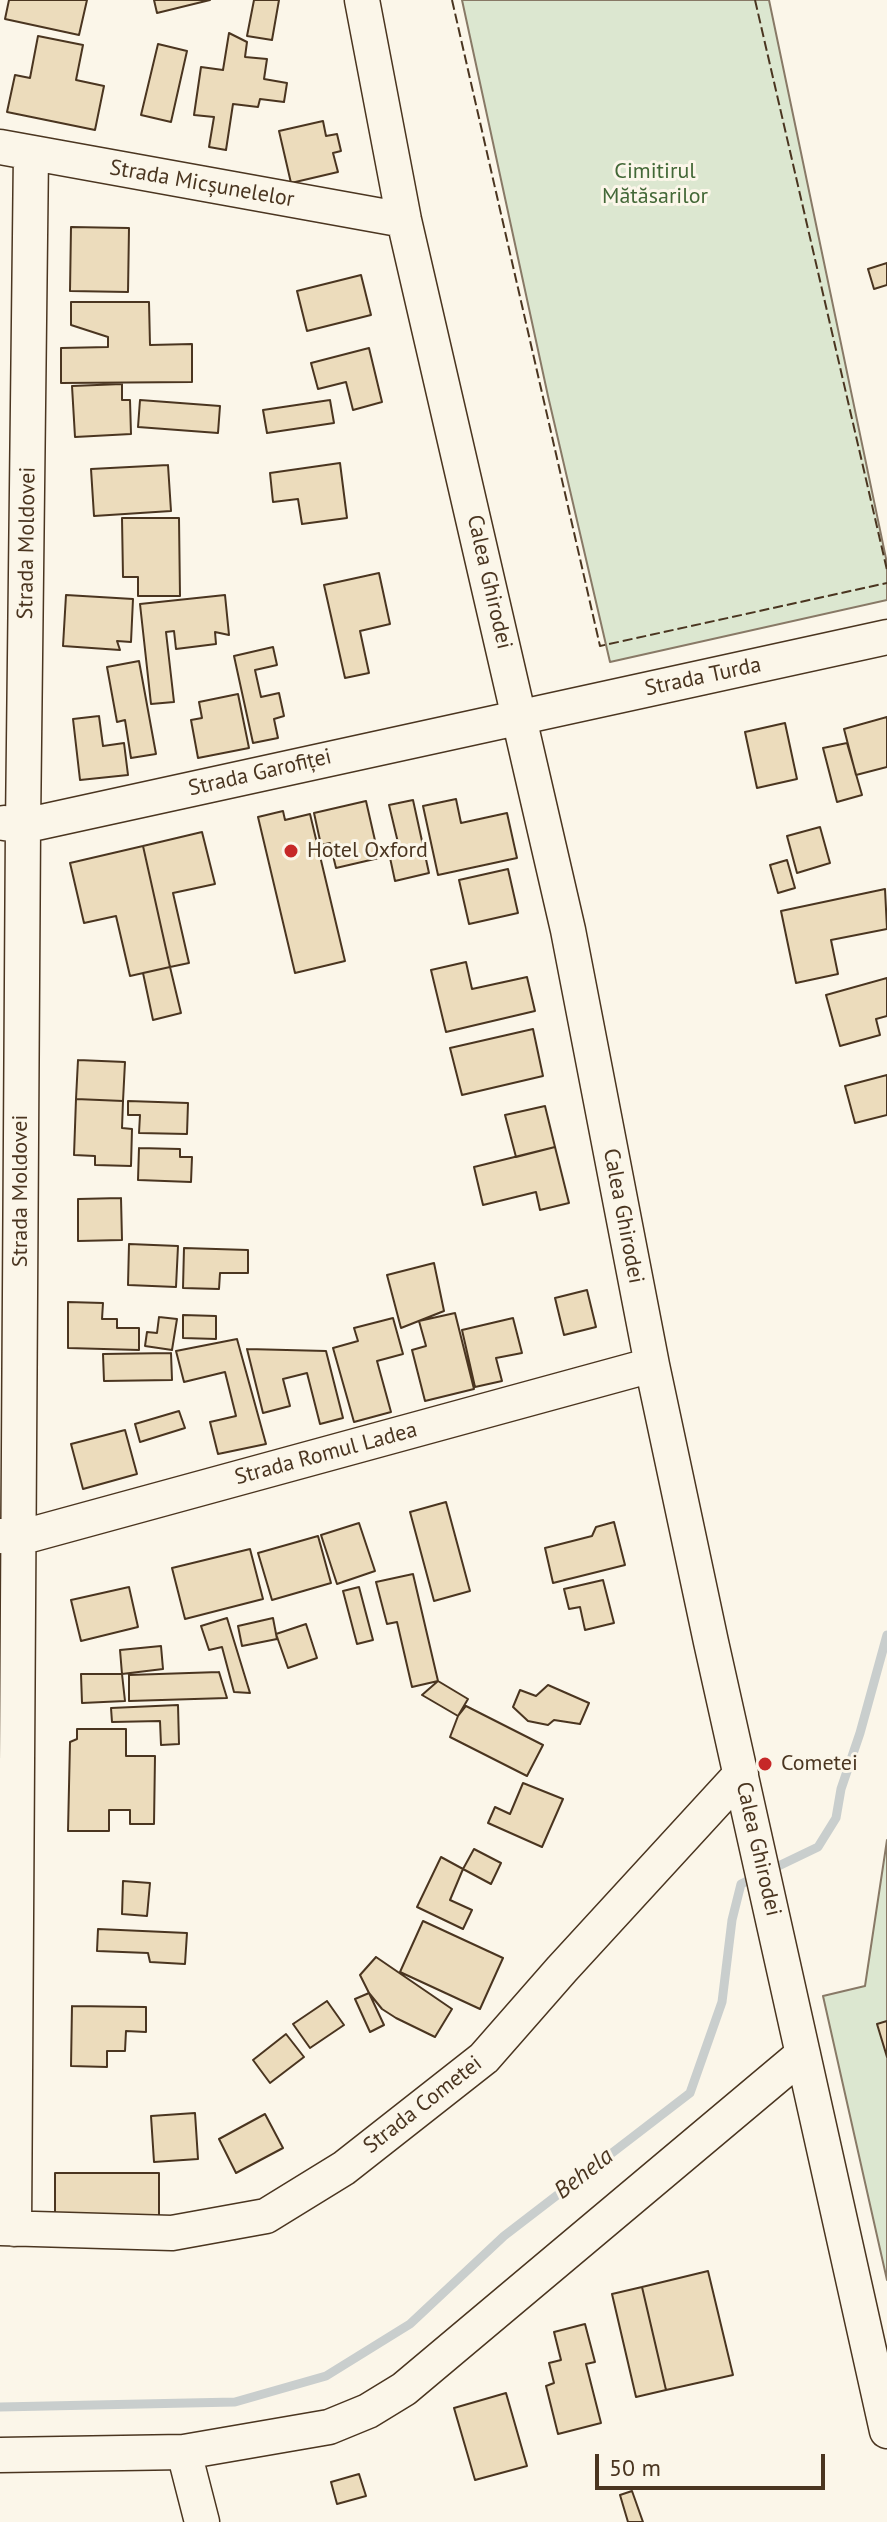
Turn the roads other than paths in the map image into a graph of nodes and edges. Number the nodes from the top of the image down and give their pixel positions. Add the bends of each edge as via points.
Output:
1 (362, 0) edge
2 (16, 150) edge
3 (404, 220) junction
4 (887, 637) edge
5 (520, 716) junction
6 (12, 824) edge
7 (652, 1365) junction
8 (9, 1537) edge
9 (741, 1774) junction
10 (803, 2054) junction
11 (7, 2229) edge
12 (887, 2431) edge
13 (184, 2452) junction
14 (0, 2455) edge
15 (202, 2522) edge

1 - 3 street, Calea Ghirodei
2 - 3 street, Strada Micșunelelor
2 - 6 street, Strada Moldovei
3 - 5 street, Calea Ghirodei
4 - 5 street, Strada Turda
5 - 6 street, Strada Garofiței
5 - 7 street, Calea Ghirodei via 568,930
6 - 8 street, Strada Moldovei
7 - 8 street, Strada Romul Ladea
7 - 9 street, Calea Ghirodei
8 - 11 street, Strada Moldovei
9 - 10 street, Calea Ghirodei
9 - 11 street, Strada Cometei via 484,2058 344,2168 266,2216 250,2219 172,2233
10 - 12 street, Calea Ghirodei
10 - 13 street via 404,2389 329,2427
13 - 14 street
13 - 15 street

